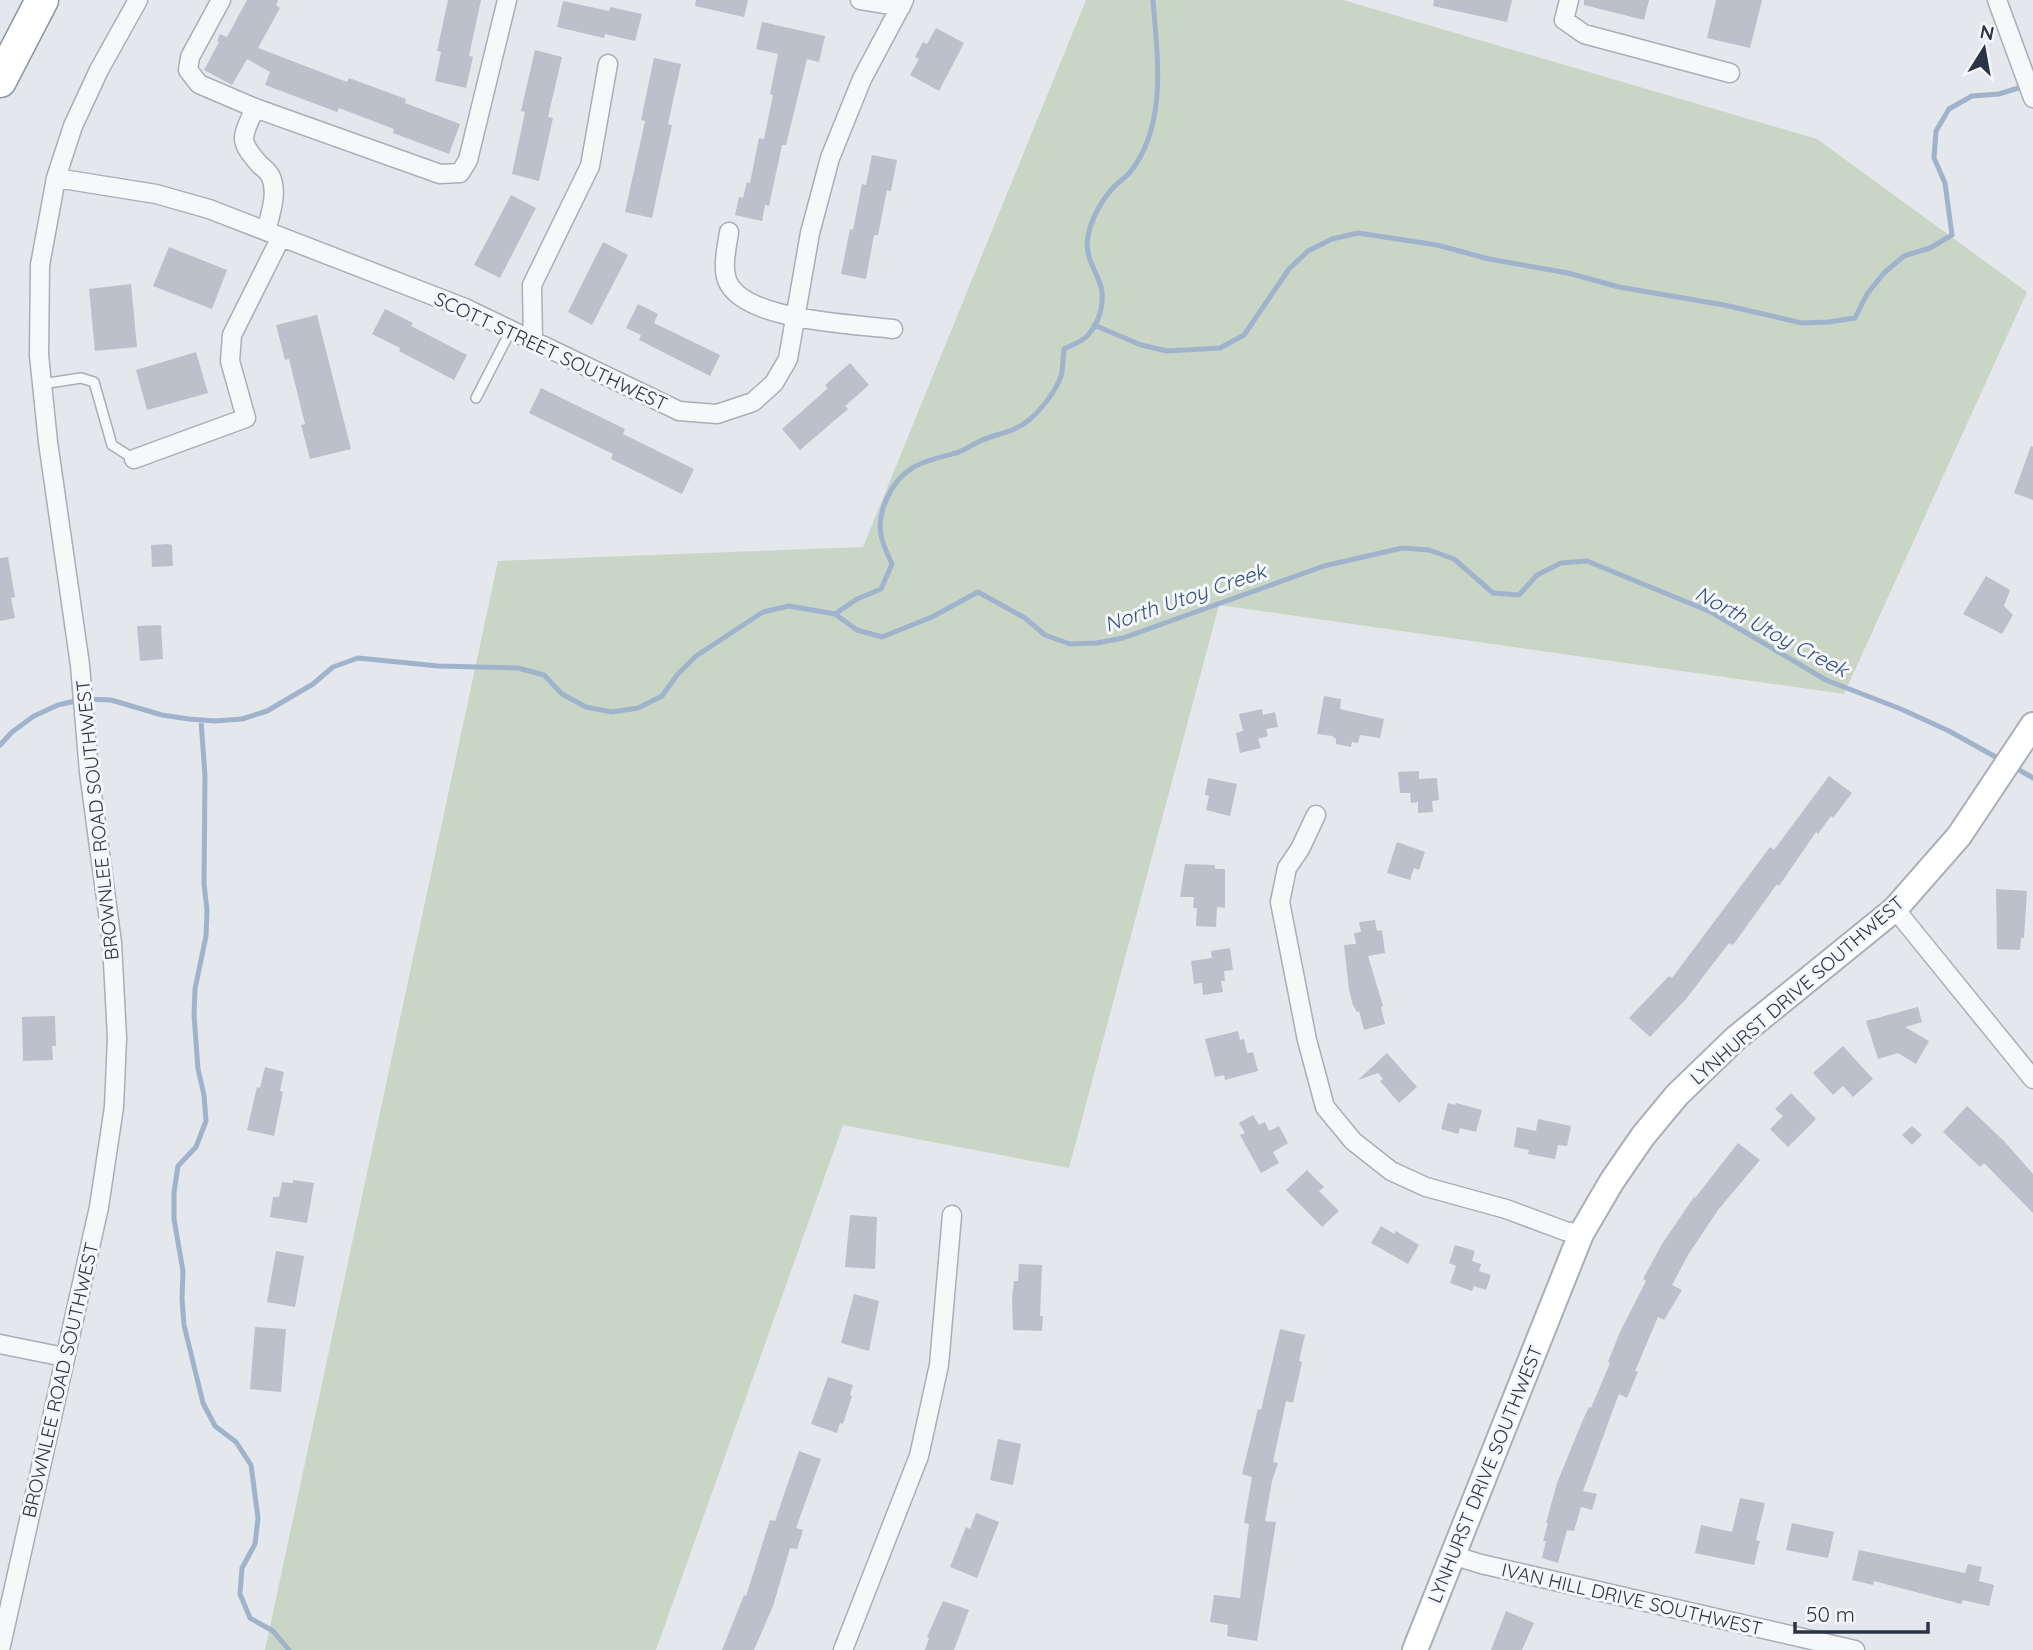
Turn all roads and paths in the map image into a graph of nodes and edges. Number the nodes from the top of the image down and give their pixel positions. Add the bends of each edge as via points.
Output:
1 (42, 0) edge
2 (138, 0) edge
3 (221, 0) edge
4 (507, 0) edge
5 (860, 0) edge
6 (1569, 0) edge
7 (1997, 0) edge
8 (903, 3) edge
9 (608, 64) dead end
10 (1730, 73) dead end
11 (0, 81) edge
12 (2033, 98) edge
13 (256, 108) junction
14 (56, 178) junction
15 (729, 232) dead end
16 (273, 234) junction
17 (795, 317) junction
18 (893, 329) dead end
19 (511, 331) junction
20 (533, 341) junction
21 (41, 384) junction
22 (476, 398) dead end
23 (134, 458) joint
24 (2033, 725) edge
25 (1316, 816) dead end
26 (1895, 909) junction
27 (2033, 1079) edge
28 (952, 1215) dead end
29 (1581, 1234) junction
30 (0, 1344) edge
31 (64, 1357) junction
32 (1452, 1555) junction
33 (0, 1650) edge
34 (843, 1650) edge
35 (1415, 1650) edge
36 (1855, 1650) edge

1 - 11 highway
2 - 14 street, BROWNLEE ROAD SOUTHWEST via 73,126
3 - 13 street via 190,57 188,70 199,84
4 - 13 street via 468,160 460,173 440,174
5 - 8 street
6 - 10 street via 1564,20 1584,34
7 - 12 street
8 - 17 street, SCOTT STREET SOUTHWEST via 862,79 830,158
9 - 20 street via 590,166 532,285
13 - 16 street via 243,143 271,177
14 - 16 street, SCOTT STREET SOUTHWEST via 156,194
14 - 21 street, BROWNLEE ROAD SOUTHWEST via 40,265
15 - 17 street via 725,261 732,290 762,309
16 - 19 street, SCOTT STREET SOUTHWEST via 465,308
16 - 23 street via 232,335 230,361 246,418
17 - 18 street
17 - 20 street, SCOTT STREET SOUTHWEST via 788,359 774,383 753,402 717,414 679,411
19 - 20 street, SCOTT STREET SOUTHWEST
19 - 22 lane
21 - 23 lane via 81,378 94,382 112,445
21 - 31 street, BROWNLEE ROAD SOUTHWEST via 80,665 112,943 117,1038 114,1107 99,1207
24 - 26 street, LYNHURST DRIVE SOUTHWEST via 1959,836
25 - 29 street via 1287,868 1280,902 1325,1107 1353,1141 1391,1171 1426,1188
26 - 27 street
26 - 29 street, LYNHURST DRIVE SOUTHWEST via 1736,1038 1677,1095 1643,1136
28 - 34 street via 939,1365 919,1456
29 - 32 street, LYNHURST DRIVE SOUTHWEST
30 - 31 street
31 - 33 street, BROWNLEE ROAD SOUTHWEST
32 - 35 street, LYNHURST DRIVE SOUTHWEST
32 - 36 street, IVAN HILL DRIVE SOUTHWEST

